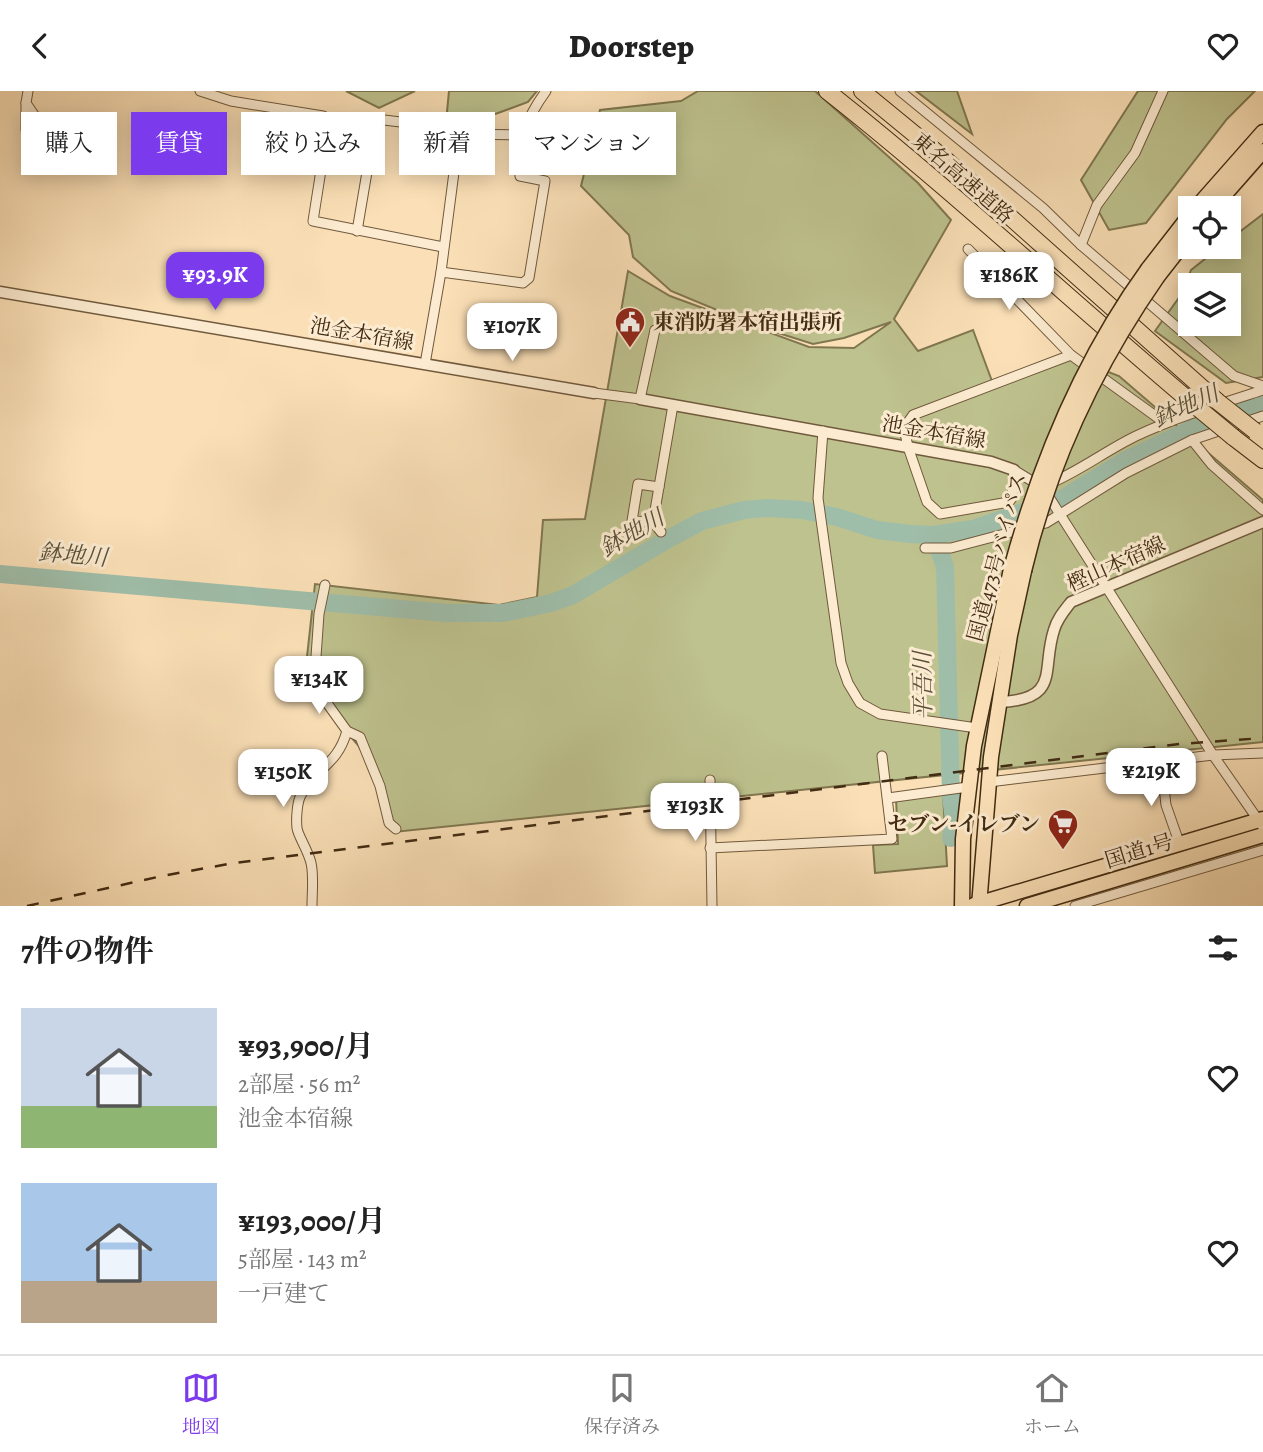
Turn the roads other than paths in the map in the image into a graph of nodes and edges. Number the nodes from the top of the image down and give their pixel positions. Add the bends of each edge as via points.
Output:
1 (29, 91) edge
2 (200, 91) edge
3 (546, 91) edge
4 (827, 91) edge
5 (862, 91) edge
6 (900, 91) edge
7 (1163, 91) edge
8 (26, 103) dead end
9 (532, 112) edge
10 (399, 122) edge
11 (1263, 132) edge
12 (1263, 151) edge
13 (453, 175) edge
14 (520, 175) edge
15 (1207, 196) edge
16 (1224, 196) edge
17 (357, 231) junction
18 (1178, 234) edge
19 (1081, 245) junction
20 (443, 247) junction
21 (1178, 247) edge
22 (968, 249) dead end
23 (441, 272) junction
24 (1153, 273) junction
25 (0, 292) edge
26 (655, 330) dead end
27 (1071, 355) junction
28 (425, 364) junction
29 (1263, 388) edge
30 (594, 393) joint
31 (640, 399) junction
32 (673, 405) junction
33 (1165, 423) junction
34 (1260, 428) edge
35 (822, 431) junction
36 (1192, 440) junction
37 (908, 447) junction
38 (1263, 460) edge
39 (1014, 470) junction
40 (659, 487) junction
41 (1040, 488) junction
42 (1263, 510) edge
43 (1061, 514) junction
44 (653, 522) junction
45 (1263, 523) edge
46 (661, 531) dead end
47 (925, 548) dead end
48 (1018, 570) junction
49 (325, 585) dead end
50 (1106, 586) junction
51 (1001, 702) junction
52 (970, 728) junction
53 (347, 730) junction
54 (1263, 753) edge
55 (1213, 755) junction
56 (882, 756) dead end
57 (1161, 762) junction
58 (710, 780) dead end
59 (989, 782) junction
60 (966, 787) junction
61 (888, 798) junction
62 (1261, 822) edge
63 (396, 829) dead end
64 (1263, 835) edge
65 (1180, 845) junction
66 (710, 848) junction
67 (1263, 850) edge
68 (1151, 869) junction
69 (1143, 886) junction
70 (976, 905) edge
71 (1036, 905) edge
72 (312, 906) edge
73 (712, 906) edge
74 (962, 906) edge
75 (1076, 906) edge

1 - 8 street
2 - 17 street via 329,119 313,221
3 - 9 street
4 - 38 highway, 東名高速道路, bridge
5 - 34 highway, 東名高速道路, bridge via 1217,401
6 - 19 street via 1043,208
7 - 19 street via 1135,153 1097,205
10 - 17 street via 376,119
11 - 15 highway
12 - 16 highway
13 - 20 street
14 - 23 street via 545,181 529,278 523,283
17 - 20 street
18 - 24 highway, 国道473号バイパス
19 - 29 street via 1234,376
20 - 23 street
21 - 24 highway, 国道473号バイパス
22 - 27 street
23 - 28 street
24 - 48 highway, 国道473号バイパス, bridge via 1116,314 1074,393 1039,476
25 - 28 street, 池金本宿線
26 - 31 street
27 - 33 street
27 - 37 street via 913,415 904,428
28 - 30 street, 池金本宿線
29 - 33 street
30 - 31 street
31 - 32 street, 池金本宿線
32 - 35 street, 池金本宿線
32 - 40 street
33 - 41 street
34 - 36 street
35 - 37 street, 池金本宿線
35 - 52 street via 818,498 841,663 848,683 860,703 880,714
36 - 42 street via 1212,465
36 - 43 street via 1126,473
37 - 39 street, 池金本宿線
37 - 39 street via 927,502 940,515 1009,502
39 - 41 street
40 - 44 street
40 - 44 street via 638,484 632,521
41 - 43 street
43 - 47 street via 1046,523 951,548
43 - 50 street
44 - 46 street
45 - 50 street, 樫山本宿線
48 - 51 highway, 国道473号バイパス
48 - 52 highway, 国道473号バイパス
49 - 53 street via 314,685
50 - 51 street, 樫山本宿線 via 1071,602 1061,614 1053,631 1047,679 1039,690 1027,698
50 - 55 street
51 - 59 highway, 国道473号バイパス
52 - 60 highway, 国道473号バイパス
53 - 63 street via 360,737 389,823
53 - 72 street via 342,748 299,798 297,829 312,866
54 - 55 street
55 - 57 street
55 - 62 street
56 - 61 street
57 - 59 street
57 - 65 street via 1166,805
58 - 66 street
59 - 70 highway, 国道473号バイパス
60 - 61 street
60 - 74 highway, 国道473号バイパス
61 - 66 street via 892,839
62 - 65 highway, 国道1号
64 - 68 highway, 国道1号
65 - 70 highway, 国道1号
66 - 73 street
67 - 69 street
68 - 69 street
68 - 71 highway, 国道1号
69 - 75 street

